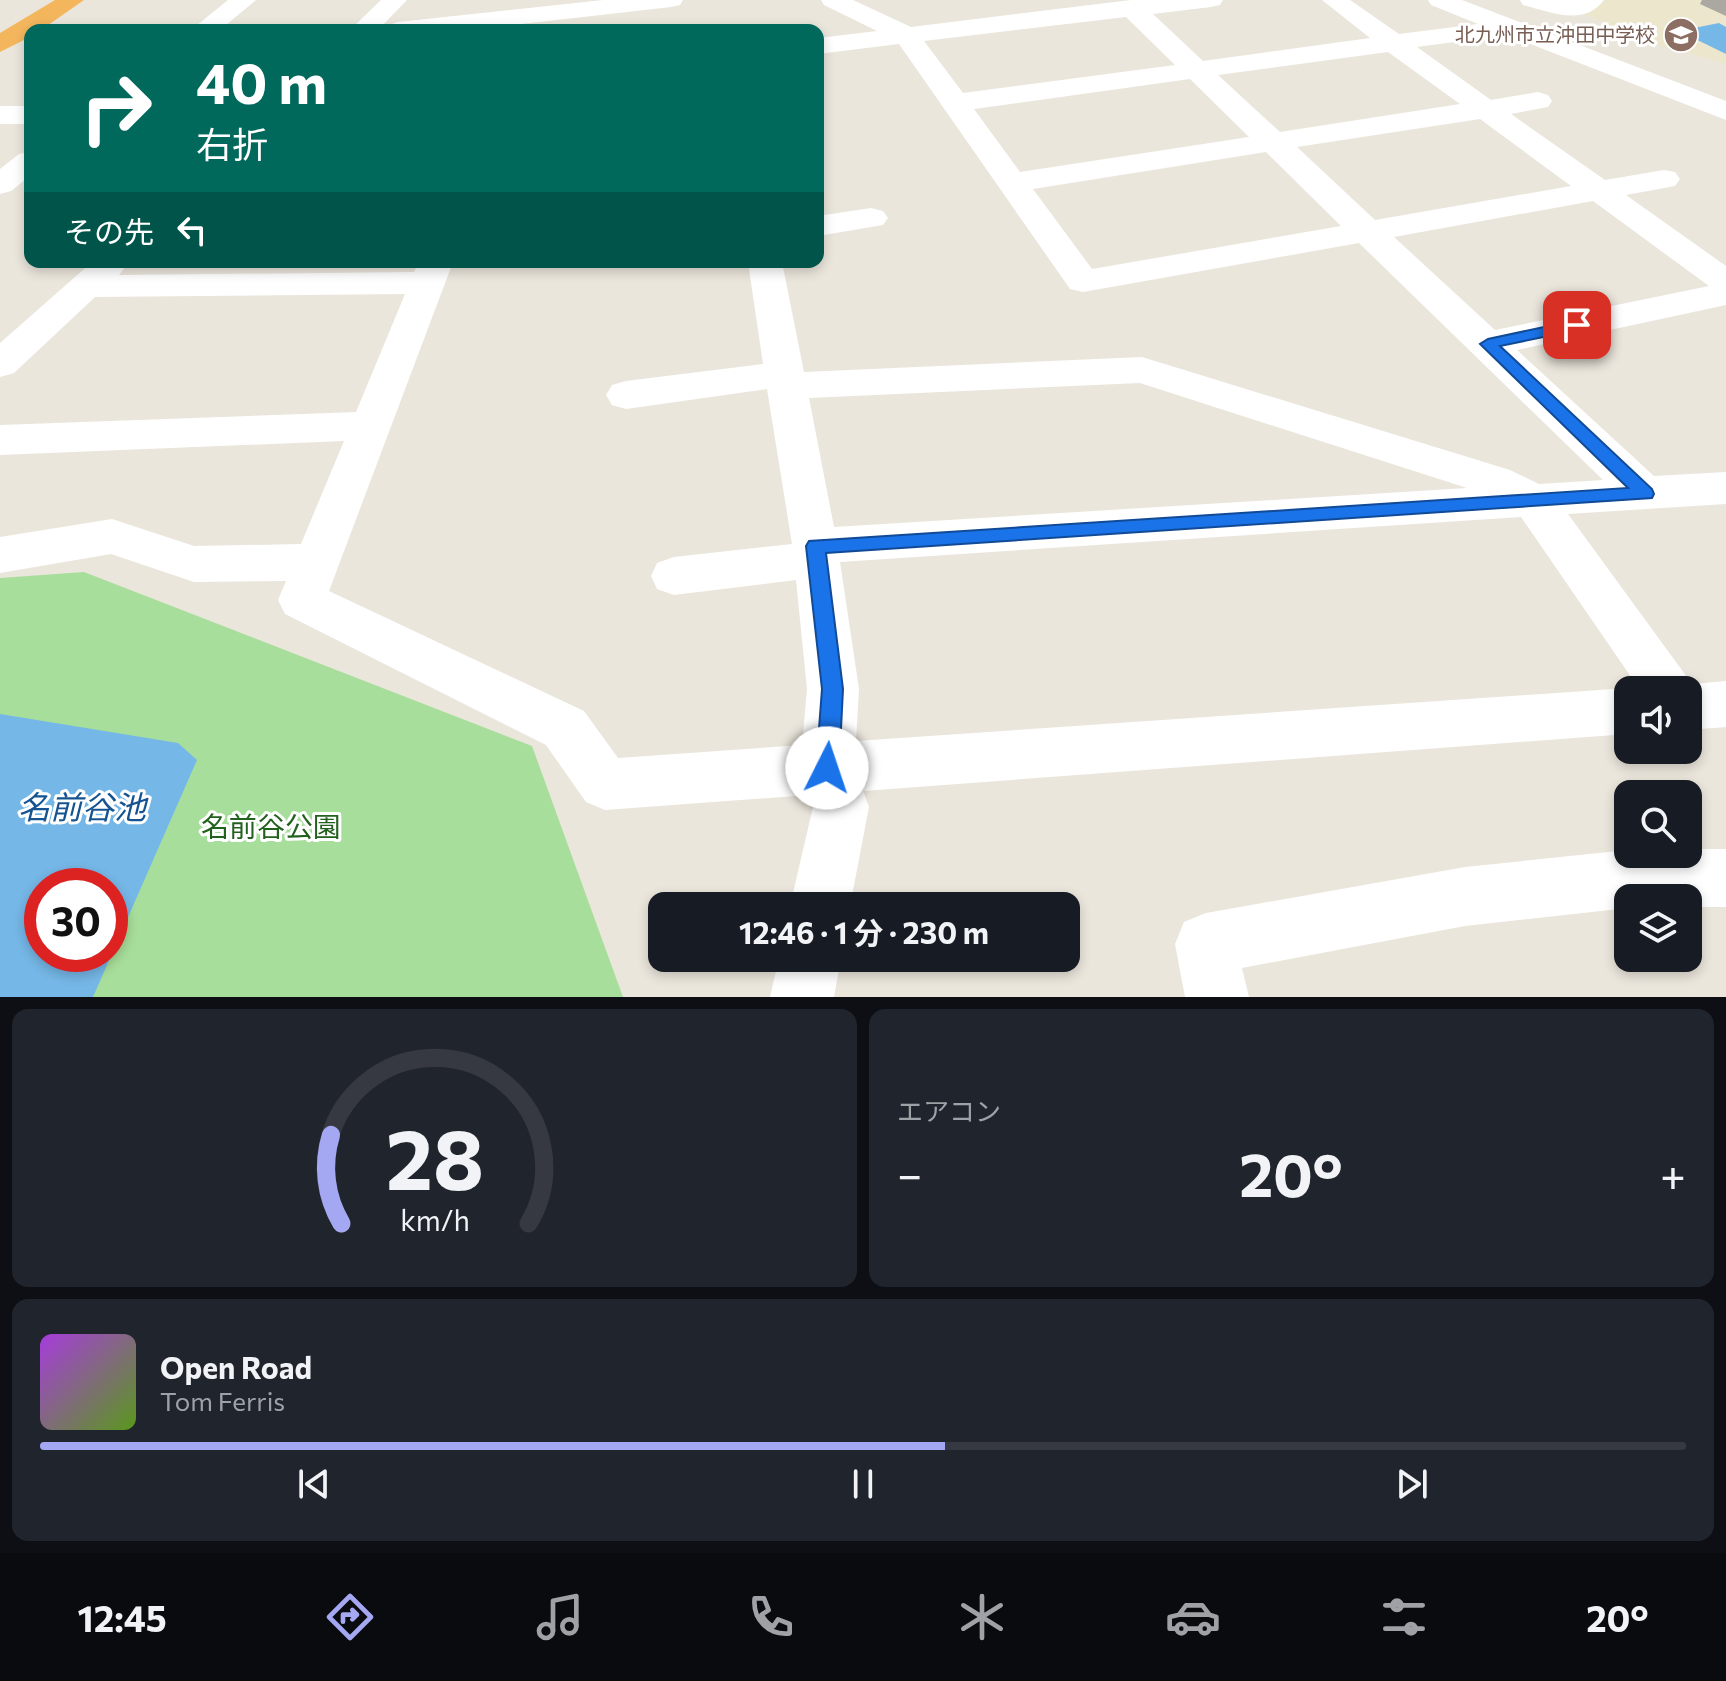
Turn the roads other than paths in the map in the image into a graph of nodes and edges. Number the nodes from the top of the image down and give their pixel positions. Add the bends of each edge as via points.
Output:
1 (72, 0) edge
2 (244, 0) edge
3 (395, 0) edge
4 (671, 0) edge
5 (833, 0) edge
6 (1211, 0) edge
7 (1334, 0) edge
8 (1440, 0) edge
9 (1532, 0) edge
10 (1592, 0) edge
11 (1131, 8) junction
12 (524, 9) edge
13 (33, 24) edge
14 (212, 24) edge
15 (369, 24) edge
16 (434, 24) edge
17 (1509, 27) junction
18 (24, 29) edge
19 (906, 35) junction
20 (1393, 41) junction
21 (0, 44) edge
22 (824, 45) edge
23 (1197, 69) junction
24 (1538, 101) dead end
25 (956, 103) junction
26 (1489, 111) junction
27 (1726, 111) edge
28 (0, 115) edge
29 (24, 115) edge
30 (1272, 142) junction
31 (24, 166) edge
32 (1664, 179) dead end
33 (1010, 183) junction
34 (0, 184) edge
35 (1600, 190) junction
36 (871, 218) dead end
37 (824, 225) edge
38 (1366, 230) junction
39 (390, 268) edge
40 (438, 268) edge
41 (766, 268) edge
42 (100, 274) edge
43 (1726, 282) edge
44 (1726, 294) edge
45 (1488, 344) junction
46 (0, 364) edge
47 (785, 380) junction
48 (625, 393) dead end
49 (372, 426) junction
50 (0, 440) edge
51 (1726, 488) edge
52 (1645, 494) junction
53 (1533, 500) junction
54 (816, 552) junction
55 (0, 555) edge
56 (318, 562) junction
57 (674, 576) dead end
58 (1659, 676) edge
59 (1726, 704) edge
60 (1702, 706) edge
61 (1614, 712) edge
62 (827, 768) junction
63 (1726, 878) edge
64 (823, 892) edge
65 (807, 972) edge
66 (802, 997) edge
67 (1217, 997) edge

1 - 13 highway
2 - 14 street
3 - 15 street
4 - 12 street
5 - 19 street
6 - 11 street
7 - 20 street
8 - 17 street
9 - 10 street via 1571,10
11 - 19 street
11 - 23 street
12 - 16 street
17 - 20 street
17 - 27 street
18 - 21 highway
19 - 22 street
19 - 25 street
20 - 23 street
20 - 26 street
23 - 25 street
23 - 30 street
24 - 26 street
25 - 33 street
26 - 30 street
26 - 35 street
28 - 29 street
30 - 33 street
30 - 38 street
31 - 34 street
32 - 35 street
33 - 38 street via 1083,281
35 - 38 street
35 - 43 street
36 - 37 street
38 - 45 street
39 - 42 street
40 - 49 street
41 - 47 street
42 - 46 street
44 - 45 street
45 - 52 street
47 - 48 street
47 - 53 street via 1142,370 1495,481
47 - 54 street
49 - 50 street
49 - 56 street
51 - 52 street
52 - 53 street
53 - 54 street
53 - 58 street
54 - 57 street
54 - 62 street via 833,689
55 - 56 street via 112,536 194,564
56 - 62 street via 302,600 565,728 605,784
59 - 60 street
61 - 62 street
62 - 64 street via 841,807
63 - 67 street via 1594,879 1206,944
65 - 66 street

